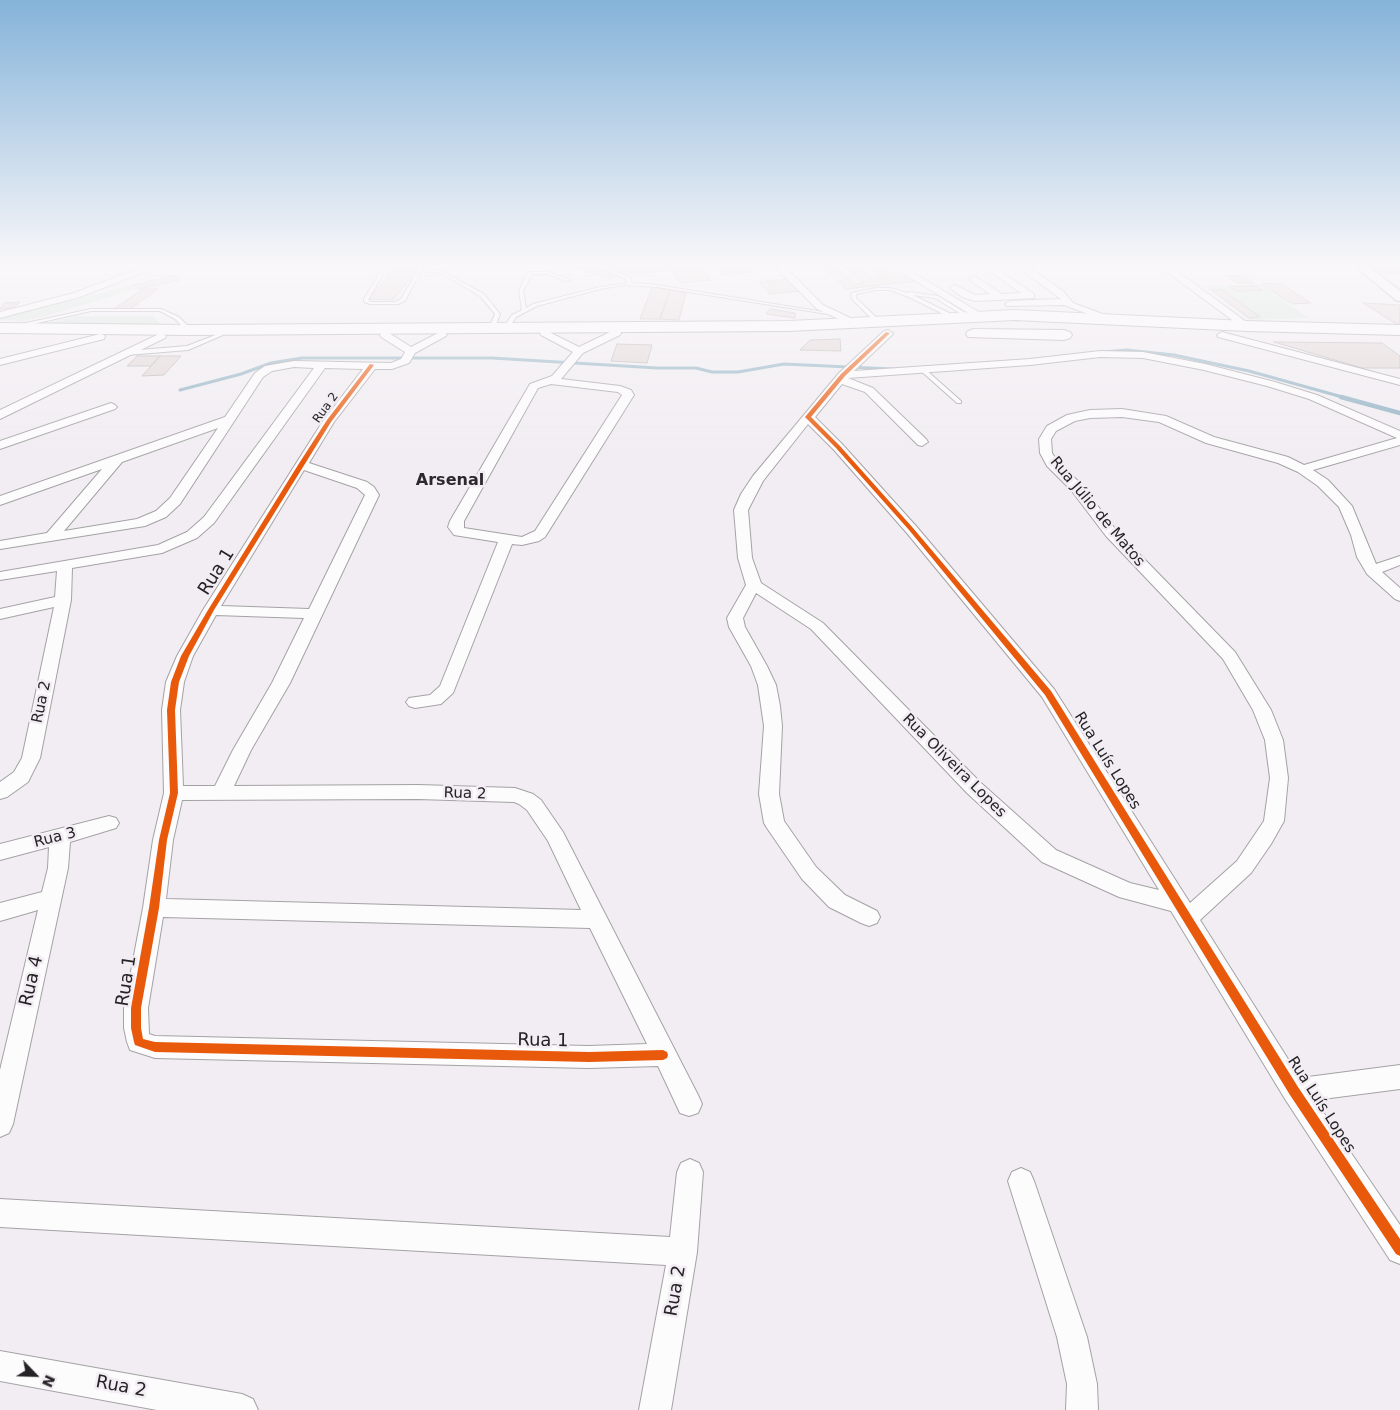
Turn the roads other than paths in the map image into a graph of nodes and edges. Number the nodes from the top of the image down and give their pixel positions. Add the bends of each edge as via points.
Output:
1 (49, 332) edge
2 (669, 332) edge
3 (879, 332) edge
4 (989, 332) edge
5 (1011, 332) edge
6 (1062, 332) edge
7 (1178, 332) edge
8 (545, 333) junction
9 (616, 333) junction
10 (442, 334) junction
11 (220, 335) junction
12 (386, 335) junction
13 (997, 335) junction
14 (1222, 335) junction
15 (162, 336) junction
16 (100, 337) junction
17 (1400, 339) edge
18 (127, 353) junction
19 (408, 356) junction
20 (574, 358) junction
21 (0, 362) edge
22 (322, 364) junction
23 (372, 366) junction
24 (923, 370) junction
25 (847, 371) junction
26 (551, 381) junction
27 (1400, 382) edge
28 (958, 402) dead end
29 (111, 407) dead end
30 (0, 415) edge
31 (808, 417) junction
32 (231, 419) junction
33 (1400, 435) edge
34 (1400, 441) edge
35 (922, 442) dead end
36 (0, 445) edge
37 (118, 460) junction
38 (301, 465) junction
39 (1303, 469) junction
40 (0, 501) edge
41 (52, 536) junction
42 (506, 540) junction
43 (0, 545) edge
44 (1400, 560) edge
45 (65, 566) junction
46 (1372, 571) junction
47 (0, 576) edge
48 (754, 586) junction
49 (1400, 596) edge
50 (63, 600) junction
51 (211, 610) junction
52 (0, 614) edge
53 (314, 614) junction
54 (415, 702) dead end
55 (0, 792) edge
56 (174, 793) junction
57 (220, 794) junction
58 (109, 823) dead end
59 (60, 837) junction
60 (0, 852) edge
61 (51, 898) junction
62 (154, 908) junction
63 (1184, 911) junction
64 (0, 912) edge
65 (869, 917) dead end
66 (596, 919) junction
67 (663, 1055) junction
68 (1400, 1077) edge
69 (1294, 1091) junction
70 (689, 1104) dead end
71 (0, 1124) edge
72 (690, 1172) dead end
73 (1021, 1181) dead end
74 (0, 1214) edge
75 (1400, 1250) edge
76 (683, 1252) junction
77 (0, 1366) edge
78 (242, 1410) edge
79 (655, 1410) edge
80 (1082, 1410) edge

1 - 16 highway
2 - 9 highway
3 - 25 street
4 - 13 highway
5 - 13 highway
6 - 13 highway via 1079,335
7 - 14 highway
8 - 9 highway
8 - 10 highway
8 - 20 street
9 - 20 street
10 - 12 highway
10 - 19 street
11 - 12 highway
11 - 15 highway
11 - 18 lane via 188,348
12 - 19 street
14 - 17 highway
14 - 27 street
15 - 16 highway
15 - 18 street
16 - 21 street
18 - 30 street
19 - 23 street via 392,366
20 - 26 street
22 - 23 street
22 - 32 street via 269,368 259,375
22 - 45 street via 208,520 192,535 162,550
23 - 38 street, Rua 2 via 329,421
24 - 25 street
24 - 28 lane
24 - 33 street via 1108,354 1143,355 1205,366 1272,384 1313,397
25 - 31 street
25 - 35 street
26 - 42 street via 534,386 455,527 459,532
26 - 42 street via 620,390 628,395 540,534 522,541
29 - 36 street
31 - 48 street via 758,479 741,510 745,558
31 - 63 street, Rua Luís Lopes via 911,529 1048,693
32 - 37 street
32 - 41 street via 175,501 152,519
34 - 39 street
37 - 40 street
37 - 41 street
38 - 51 street, Rua 1
38 - 53 street via 362,485 372,495
39 - 46 street, Rua Júlio de Matos via 1346,506
39 - 63 street, Rua Júlio de Matos via 1283,460 1210,440 1172,422 1140,415 1104,412 1081,416 1060,422 1045,439 1046,452 1052,462 1111,532 1229,656 1262,710 1274,740 1279,778 1274,822 1244,867
41 - 43 street
42 - 54 street via 448,689 435,700
44 - 46 street
45 - 47 street
45 - 50 street, Rua 2
46 - 49 street, Rua Júlio de Matos
48 - 63 street, Rua Oliveira Lopes via 817,626 974,788 1049,856 1126,892
48 - 65 street via 735,618 767,684 772,706 769,794 774,823 809,873 838,901
50 - 52 street
50 - 55 street, Rua 2 via 31,758 21,777
51 - 53 street, Rua 1
51 - 56 street, Rua 1 via 175,682 170,710
53 - 57 street via 281,683
56 - 57 street, Rua 2
56 - 62 street, Rua 1 via 163,840
57 - 66 street, Rua 2 via 418,792 515,795 534,805 556,837
58 - 59 street, Rua 3
59 - 60 street, Rua 3
59 - 61 street, Rua 4 via 58,868
61 - 64 street
61 - 71 street, Rua 4
62 - 66 street
62 - 67 street, Rua 1 via 136,1008 139,1042 147,1046 589,1057
63 - 69 street, Rua Luís Lopes
66 - 67 street
67 - 70 street
68 - 69 street
69 - 75 street, Rua Luís Lopes
72 - 76 street, Rua 2
73 - 80 street via 1072,1337 1082,1384
74 - 76 street
76 - 79 street, Rua 2
77 - 78 street, Rua 2

